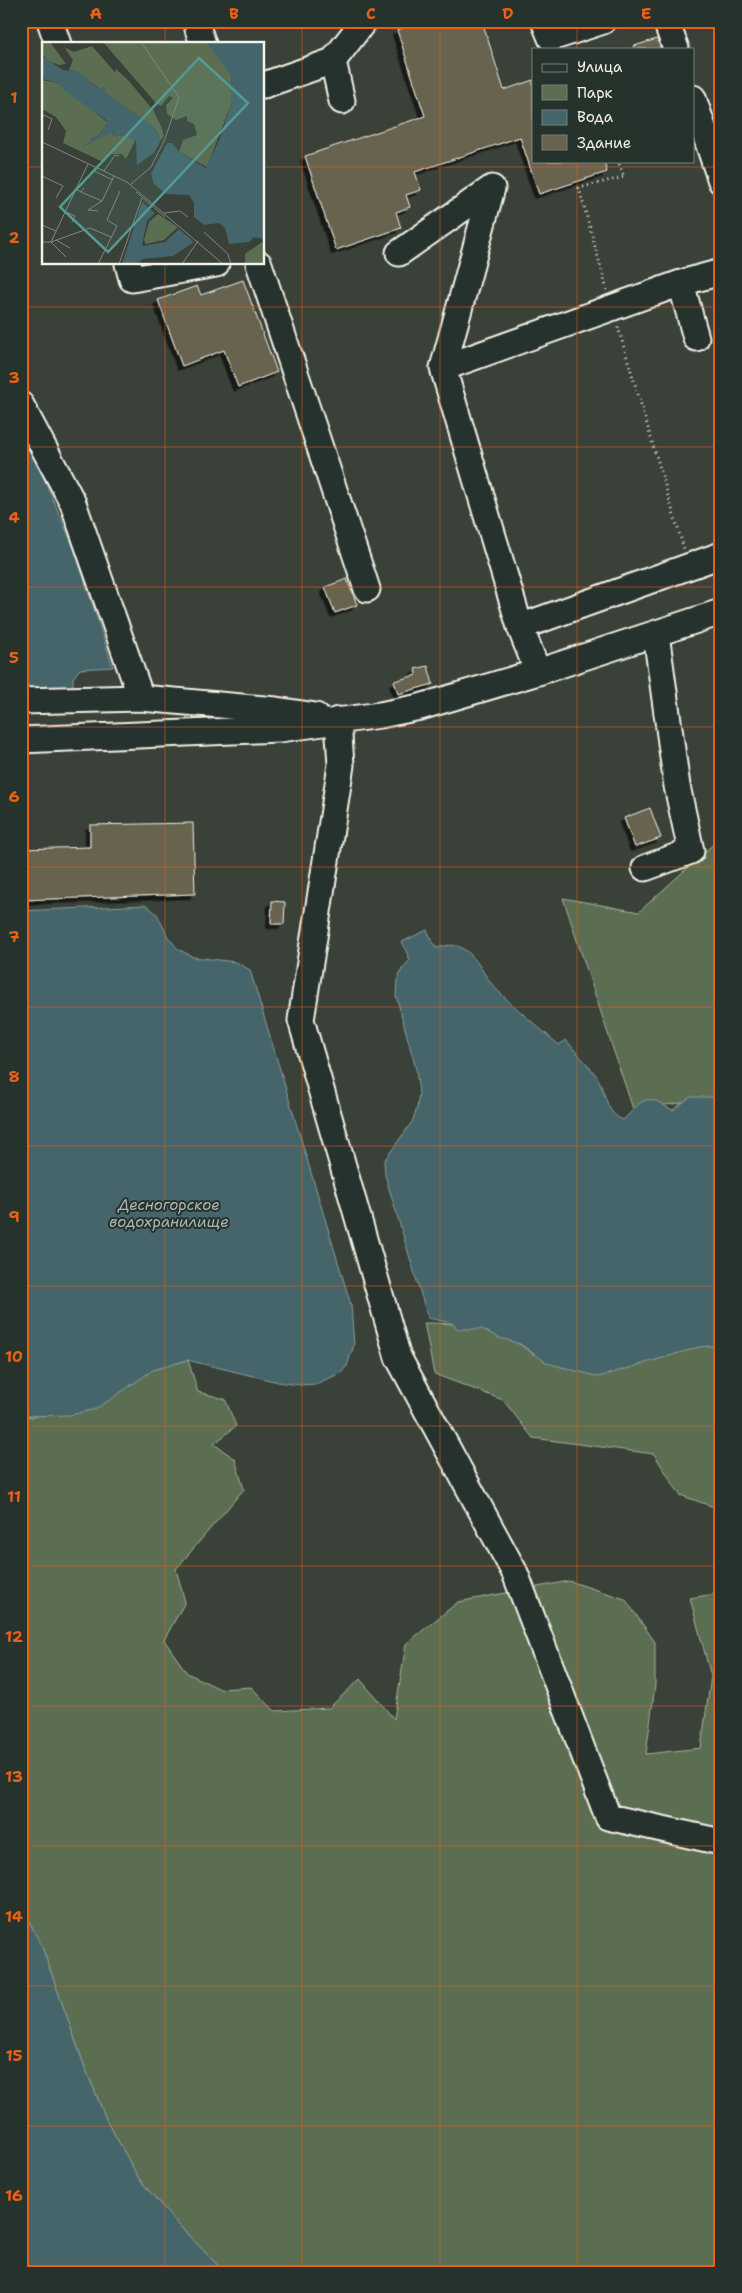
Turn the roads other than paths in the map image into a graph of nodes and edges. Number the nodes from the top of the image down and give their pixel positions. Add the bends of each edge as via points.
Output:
1 (50, 21) edge
2 (364, 21) edge
3 (544, 21) edge
4 (603, 21) edge
5 (666, 21) edge
6 (57, 42) edge
7 (676, 48) edge
8 (333, 61) junction
9 (265, 85) edge
10 (342, 101) dead end
11 (694, 101) edge
12 (721, 181) edge
13 (399, 252) dead end
14 (128, 265) edge
15 (210, 265) edge
16 (259, 265) edge
17 (721, 272) edge
18 (681, 283) junction
19 (696, 338) dead end
20 (443, 368) junction
21 (21, 404) edge
22 (721, 555) edge
23 (367, 590) dead end
24 (721, 612) edge
25 (520, 627) junction
26 (656, 634) junction
27 (538, 672) junction
28 (141, 698) junction
29 (21, 701) edge
30 (338, 720) junction
31 (21, 740) edge
32 (646, 868) dead end
33 (721, 1842) edge

1 - 6 street
2 - 8 street
3 - 4 street via 551,38
5 - 7 street
8 - 9 street
8 - 10 street
11 - 12 street
13 - 20 street via 492,188
14 - 15 street via 132,279
16 - 23 street
17 - 18 street
18 - 19 street
18 - 20 street
20 - 25 street
21 - 28 street via 72,503
22 - 25 street
24 - 26 street
25 - 27 street
26 - 27 street
26 - 32 street via 691,851
27 - 30 street via 420,707
28 - 29 street
28 - 30 street via 269,709
30 - 31 street via 280,729
30 - 33 street via 340,765 301,1020 398,1356 515,1573 608,1817

